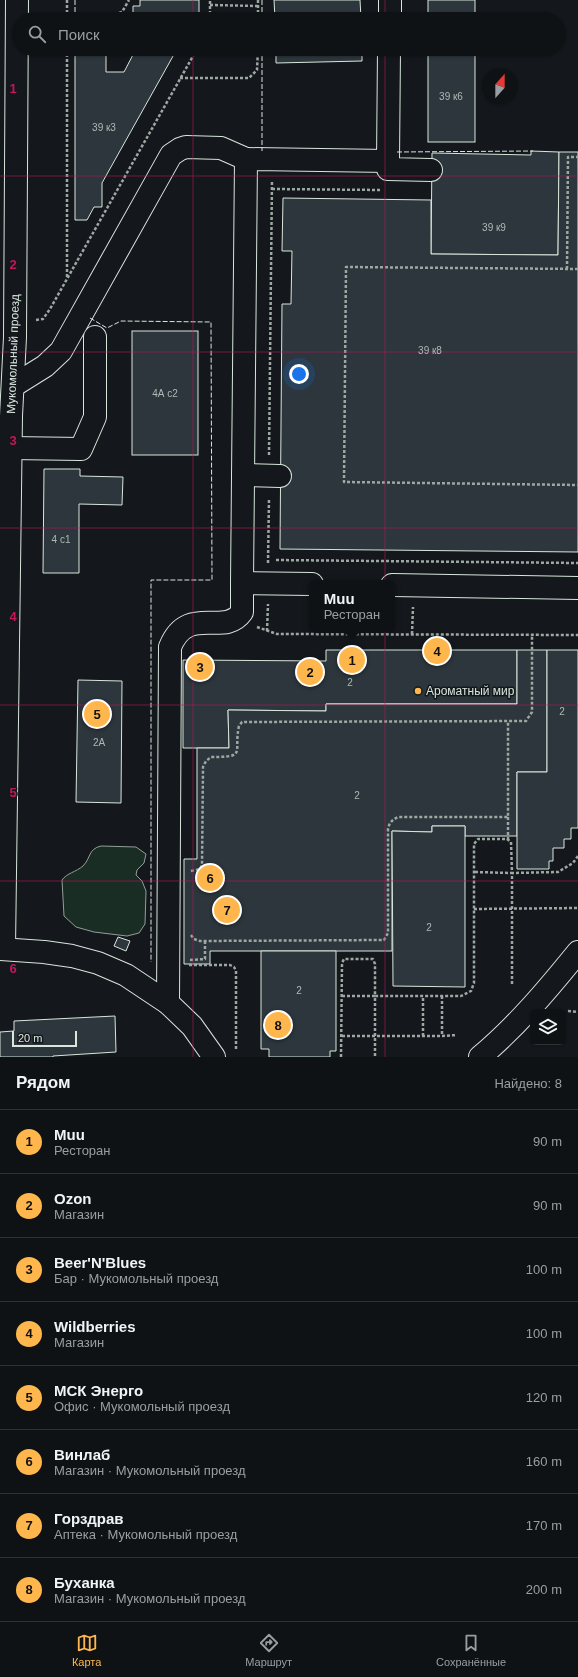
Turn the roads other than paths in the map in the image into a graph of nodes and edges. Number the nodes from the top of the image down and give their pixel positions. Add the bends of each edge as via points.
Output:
1 (16, 0) edge
2 (390, 0) edge
3 (13, 12) edge
4 (390, 12) edge
5 (12, 19) edge
6 (8, 38) edge
7 (389, 56) edge
8 (246, 159) junction
9 (388, 161) junction
10 (431, 170) dead end
11 (95, 337) dead end
12 (13, 386) junction
13 (6, 416) edge
14 (11, 448) junction
15 (243, 475) junction
16 (275, 476) road end
17 (242, 583) junction
18 (309, 584) edge
19 (395, 585) edge
20 (578, 588) edge
21 (2, 949) edge
22 (578, 952) edge
23 (168, 1003) junction
24 (214, 1057) edge
25 (480, 1057) edge

1 - 3 street, Мукомольный проезд
2 - 4 street
5 - 6 street, Мукомольный проезд
6 - 12 street, Мукомольный проезд via 16,337
7 - 9 street
8 - 9 street
8 - 12 street via 222,148 186,147 171,155 61,351 45,366
8 - 15 street
9 - 10 street via 388,169
11 - 14 street via 94,417 81,449
12 - 13 street, Мукомольный проезд
13 - 14 street, Мукомольный проезд
14 - 21 street, Мукомольный проезд
15 - 16 street
15 - 17 street
17 - 18 street
17 - 23 street via 240,616 231,622 197,623 185,627 178,632 170,647 176,963
19 - 20 street
21 - 23 street, Мукомольный проезд via 72,956 113,969 145,986
22 - 25 street via 536,1002
23 - 24 street, Мукомольный проезд via 192,1026

